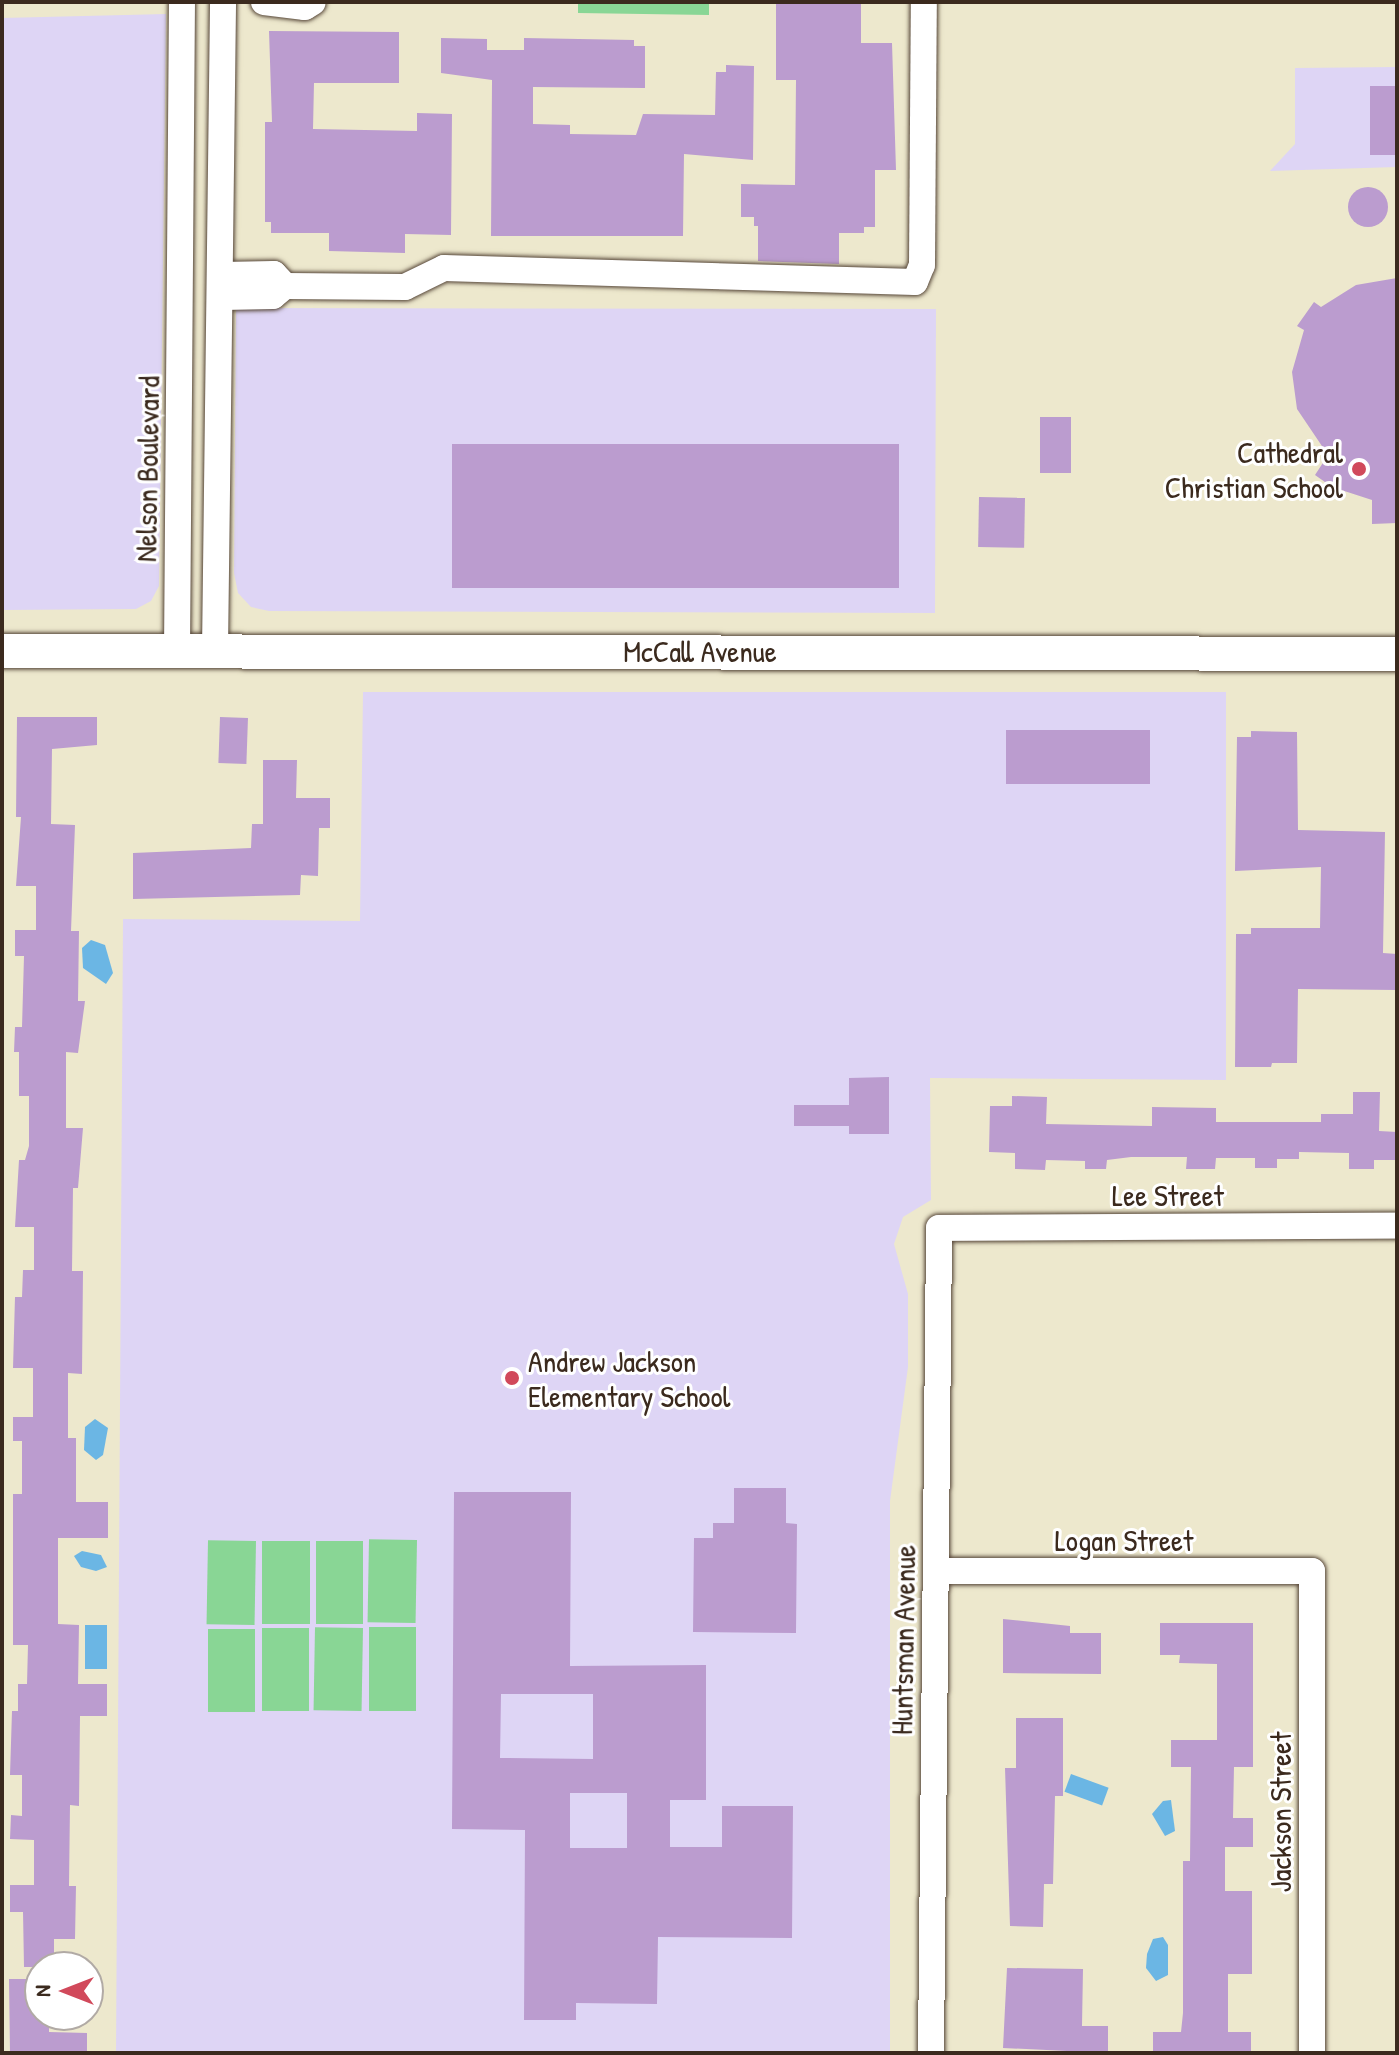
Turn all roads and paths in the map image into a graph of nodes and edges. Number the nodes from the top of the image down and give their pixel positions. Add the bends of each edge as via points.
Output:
1 (182, 2) edge
2 (223, 2) edge
3 (264, 2) edge
4 (313, 2) edge
5 (924, 2) edge
6 (222, 287) junction
7 (181, 288) junction
8 (2, 651) edge
9 (177, 651) junction
10 (215, 651) junction
11 (1397, 654) edge
12 (1397, 1226) edge
13 (939, 1228) joint
14 (936, 1571) junction
15 (1312, 1571) joint
16 (931, 2053) edge
17 (1312, 2053) edge

1 - 7 street, Nelson Boulevard
2 - 6 street
3 - 4 street via 305,7
5 - 6 street via 922,265 915,282 444,268 405,287 285,286 273,296
6 - 7 street
6 - 10 street
7 - 9 street, Nelson Boulevard
8 - 9 main road, McCall Avenue
9 - 10 main road, McCall Avenue
10 - 11 main road, McCall Avenue
12 - 13 street, Lee Street
13 - 14 street, Huntsman Avenue
14 - 15 street, Logan Street
14 - 16 street, Huntsman Avenue
15 - 17 street, Jackson Street

